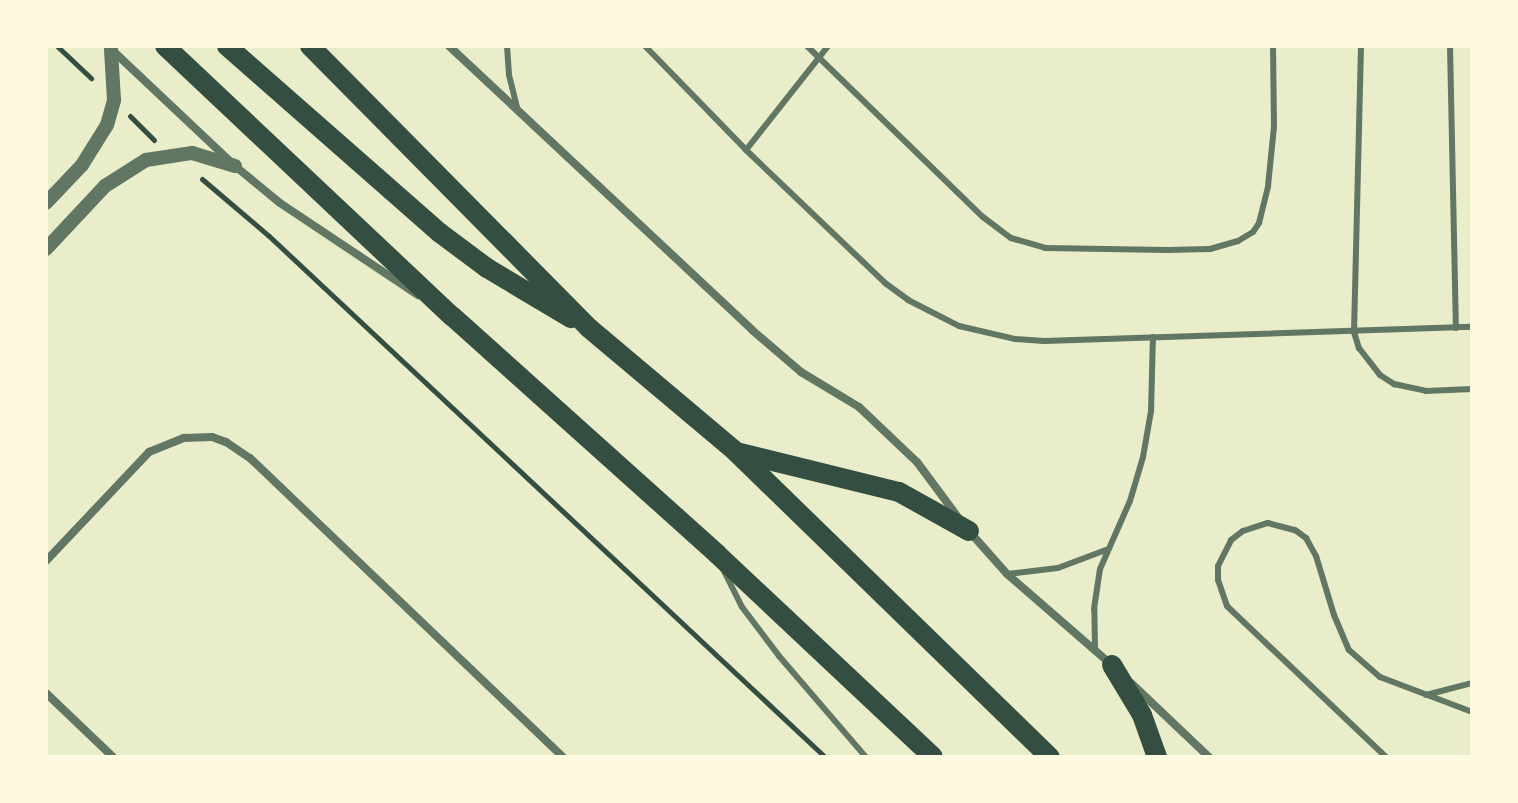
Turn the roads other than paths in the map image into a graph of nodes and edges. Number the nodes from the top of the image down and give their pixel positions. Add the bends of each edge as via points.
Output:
1 (165, 46) edge
2 (227, 46) edge
3 (310, 46) edge
4 (449, 46) edge
5 (507, 46) edge
6 (645, 46) edge
7 (807, 46) edge
8 (828, 46) edge
9 (1273, 46) edge
10 (1361, 46) edge
11 (1450, 46) edge
12 (109, 48) edge
13 (818, 56) junction
14 (517, 108) junction
15 (746, 150) junction
16 (235, 166) junction
17 (46, 203) edge
18 (46, 249) edge
19 (452, 316) junction
20 (1472, 327) edge
21 (589, 328) junction
22 (1456, 328) junction
23 (1354, 332) junction
24 (1153, 337) junction
25 (1472, 389) edge
26 (736, 452) junction
27 (969, 531) junction
28 (1106, 550) junction
29 (717, 554) junction
30 (46, 561) edge
31 (1007, 574) junction
32 (1095, 648) junction
33 (1112, 665) junction
34 (1472, 683) edge
35 (46, 693) edge
36 (1426, 695) junction
37 (1472, 712) edge
38 (113, 757) edge
39 (563, 757) edge
40 (866, 757) edge
41 (933, 757) edge
42 (1050, 757) edge
43 (1157, 757) edge
44 (1209, 757) edge
45 (1386, 757) edge

1 - 19 main road
2 - 21 main road via 440,233 487,268
3 - 21 main road
4 - 14 street
5 - 14 lane
6 - 15 lane
7 - 13 lane
8 - 13 lane
9 - 13 lane via 1274,127 1259,223 1238,241 1195,249 1045,248 1011,238
10 - 23 lane
11 - 22 lane
12 - 16 street
12 - 17 street via 114,100 96,146
13 - 15 lane
14 - 27 street via 752,330 887,433 917,462
15 - 24 lane via 885,283 933,314 1015,339
16 - 18 street via 192,153 146,160 105,186
16 - 19 street via 331,240
19 - 29 main road
20 - 22 lane
21 - 26 main road
22 - 23 lane
23 - 24 lane
23 - 25 lane via 1368,363 1394,384 1426,391
24 - 28 lane via 1151,411 1143,457 1130,501
26 - 27 main road via 899,492
26 - 42 main road
27 - 31 street
28 - 31 lane via 1058,568
28 - 32 lane via 1096,588
29 - 40 lane via 742,607
29 - 41 main road
30 - 39 street via 149,452 184,438 226,442 250,458
31 - 32 street
32 - 33 street
33 - 43 main road via 1130,692
33 - 44 street
34 - 36 lane
35 - 38 street
36 - 37 lane
36 - 45 lane via 1380,677 1349,650 1306,538 1268,523 1231,540 1218,566 1227,606

